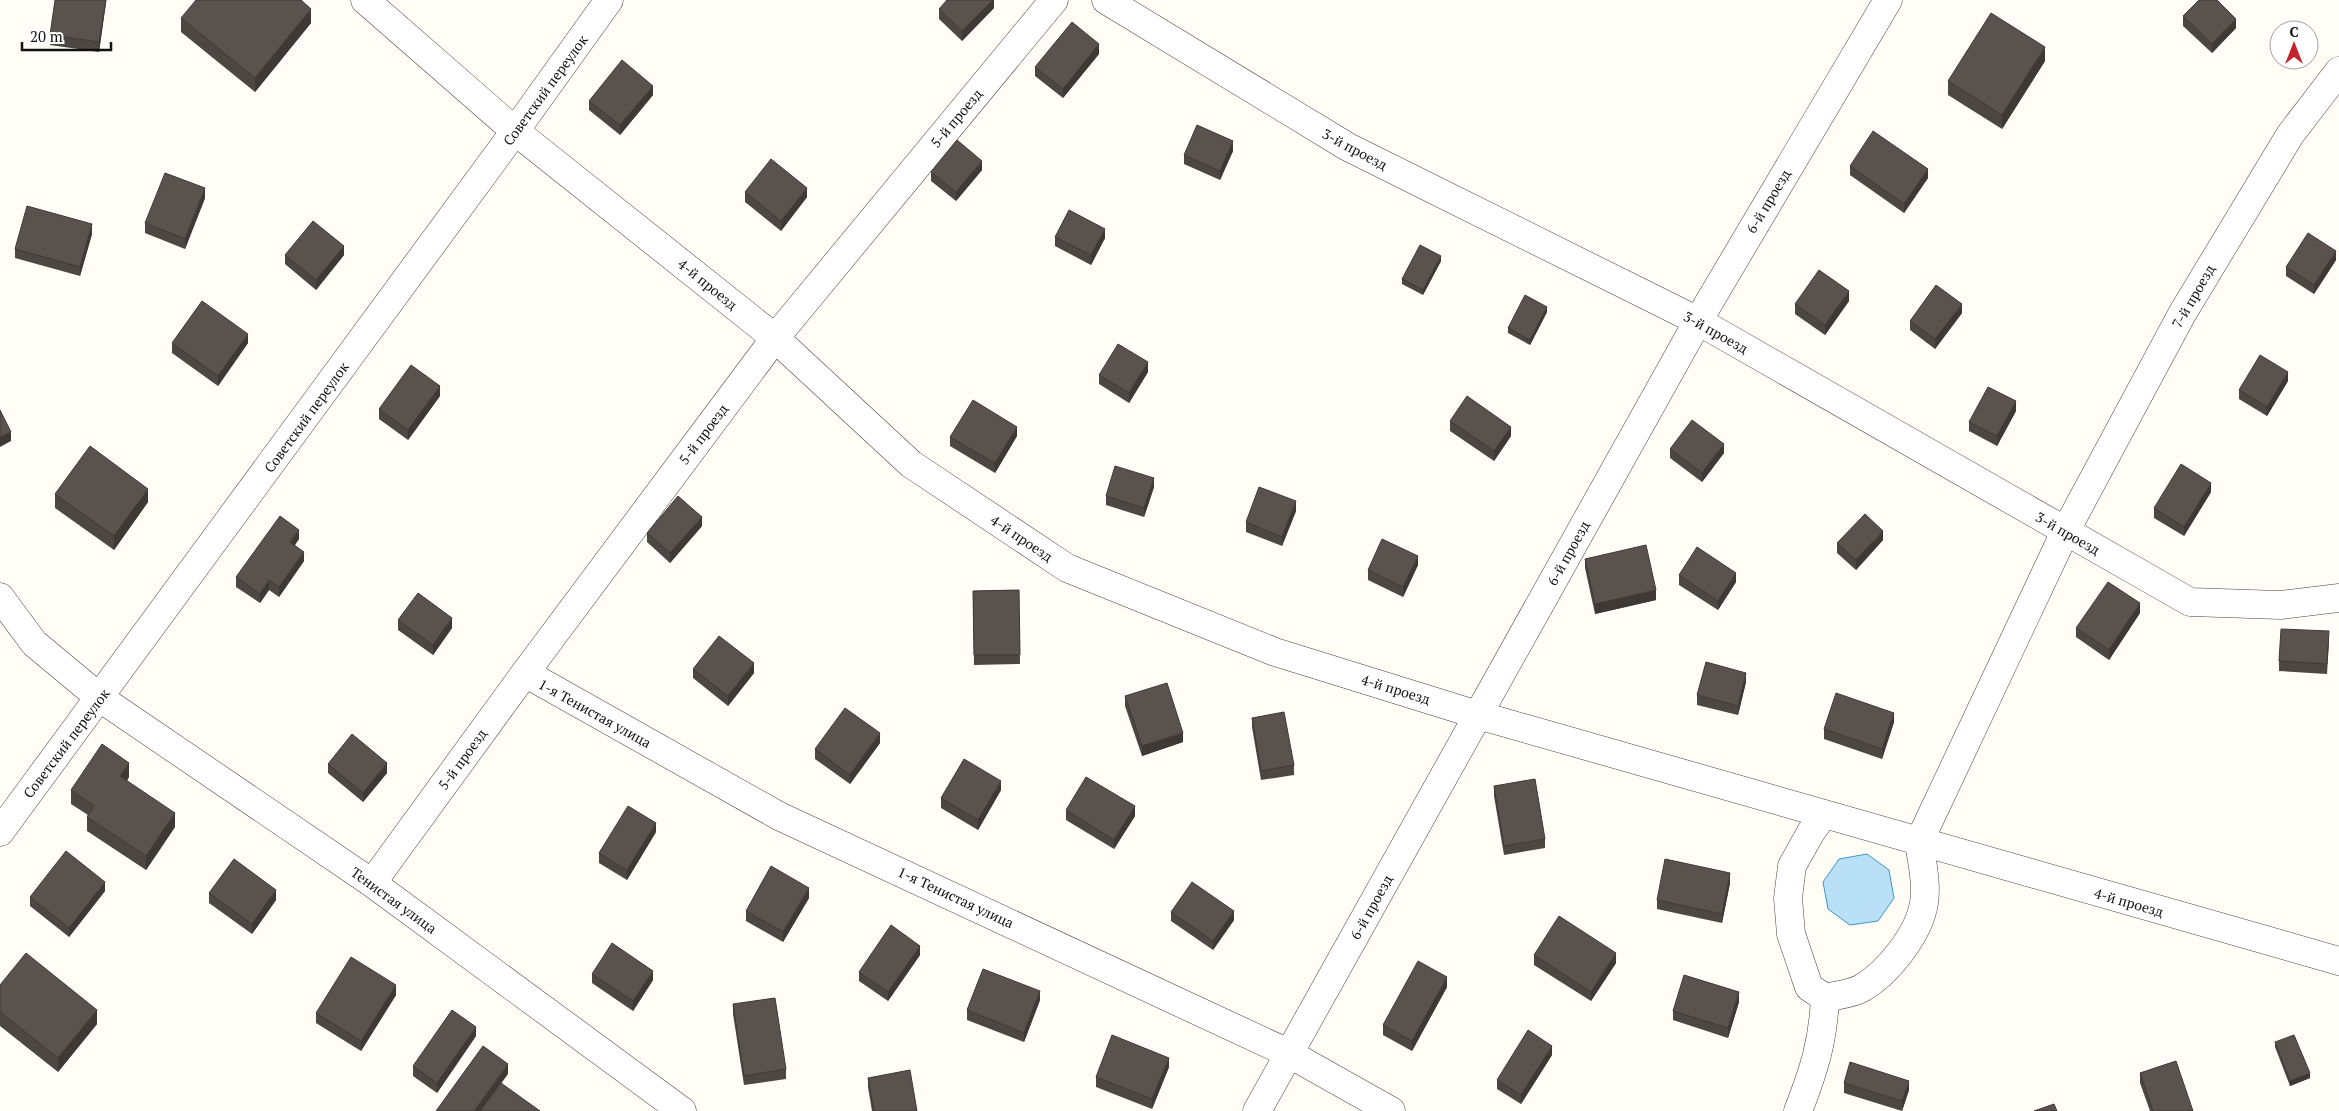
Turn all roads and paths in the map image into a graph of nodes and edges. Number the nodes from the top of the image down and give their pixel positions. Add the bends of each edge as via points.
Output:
1 (365, 0) edge
2 (609, 0) edge
3 (1054, 0) edge
4 (1106, 0) edge
5 (1888, 0) edge
6 (2339, 71) edge
7 (515, 131) junction
8 (1698, 321) junction
9 (775, 338) junction
10 (2065, 532) junction
11 (0, 596) edge
12 (2339, 598) edge
13 (525, 673) junction
14 (100, 698) junction
15 (1478, 715) junction
16 (1824, 814) junction
17 (0, 832) edge
18 (1919, 842) junction
19 (372, 883) junction
20 (2339, 961) edge
21 (1825, 998) junction
22 (1288, 1053) junction
23 (682, 1111) edge
24 (1257, 1111) edge
25 (1392, 1111) edge
26 (1798, 1111) edge

1 - 7 street, 4-й проезд
2 - 7 street, Советский переулок
3 - 9 street, 5-й проезд
4 - 8 street, 3-й проезд via 1348,147
5 - 8 street, 6-й проезд
6 - 10 street, 7-й проезд via 2290,135 2182,314
7 - 9 street, 4-й проезд
7 - 14 street, Советский переулок
8 - 10 street, 3-й проезд
8 - 15 street, 6-й проезд
9 - 13 street, 5-й проезд
9 - 15 street, 4-й проезд via 911,464 1067,568 1275,652
10 - 12 street, 3-й проезд via 2190,602 2280,605
10 - 18 street, 7-й проезд
11 - 14 street, Тенистая улица via 34,643
13 - 19 street, 5-й проезд
13 - 22 street, 1-я Тенистая улица via 779,816
14 - 17 street, Советский переулок
14 - 19 street, Тенистая улица
15 - 16 street, 4-й проезд
15 - 22 street, 6-й проезд
16 - 18 street
16 - 21 street via 1792,866 1788,898 1791,934 1809,987
18 - 20 street, 4-й проезд
18 - 21 street via 1924,872 1924,904 1915,928 1890,967 1861,989
19 - 23 street, Тенистая улица
21 - 26 street via 1816,1066
22 - 24 street, 6-й проезд
22 - 25 street, 1-я Тенистая улица

